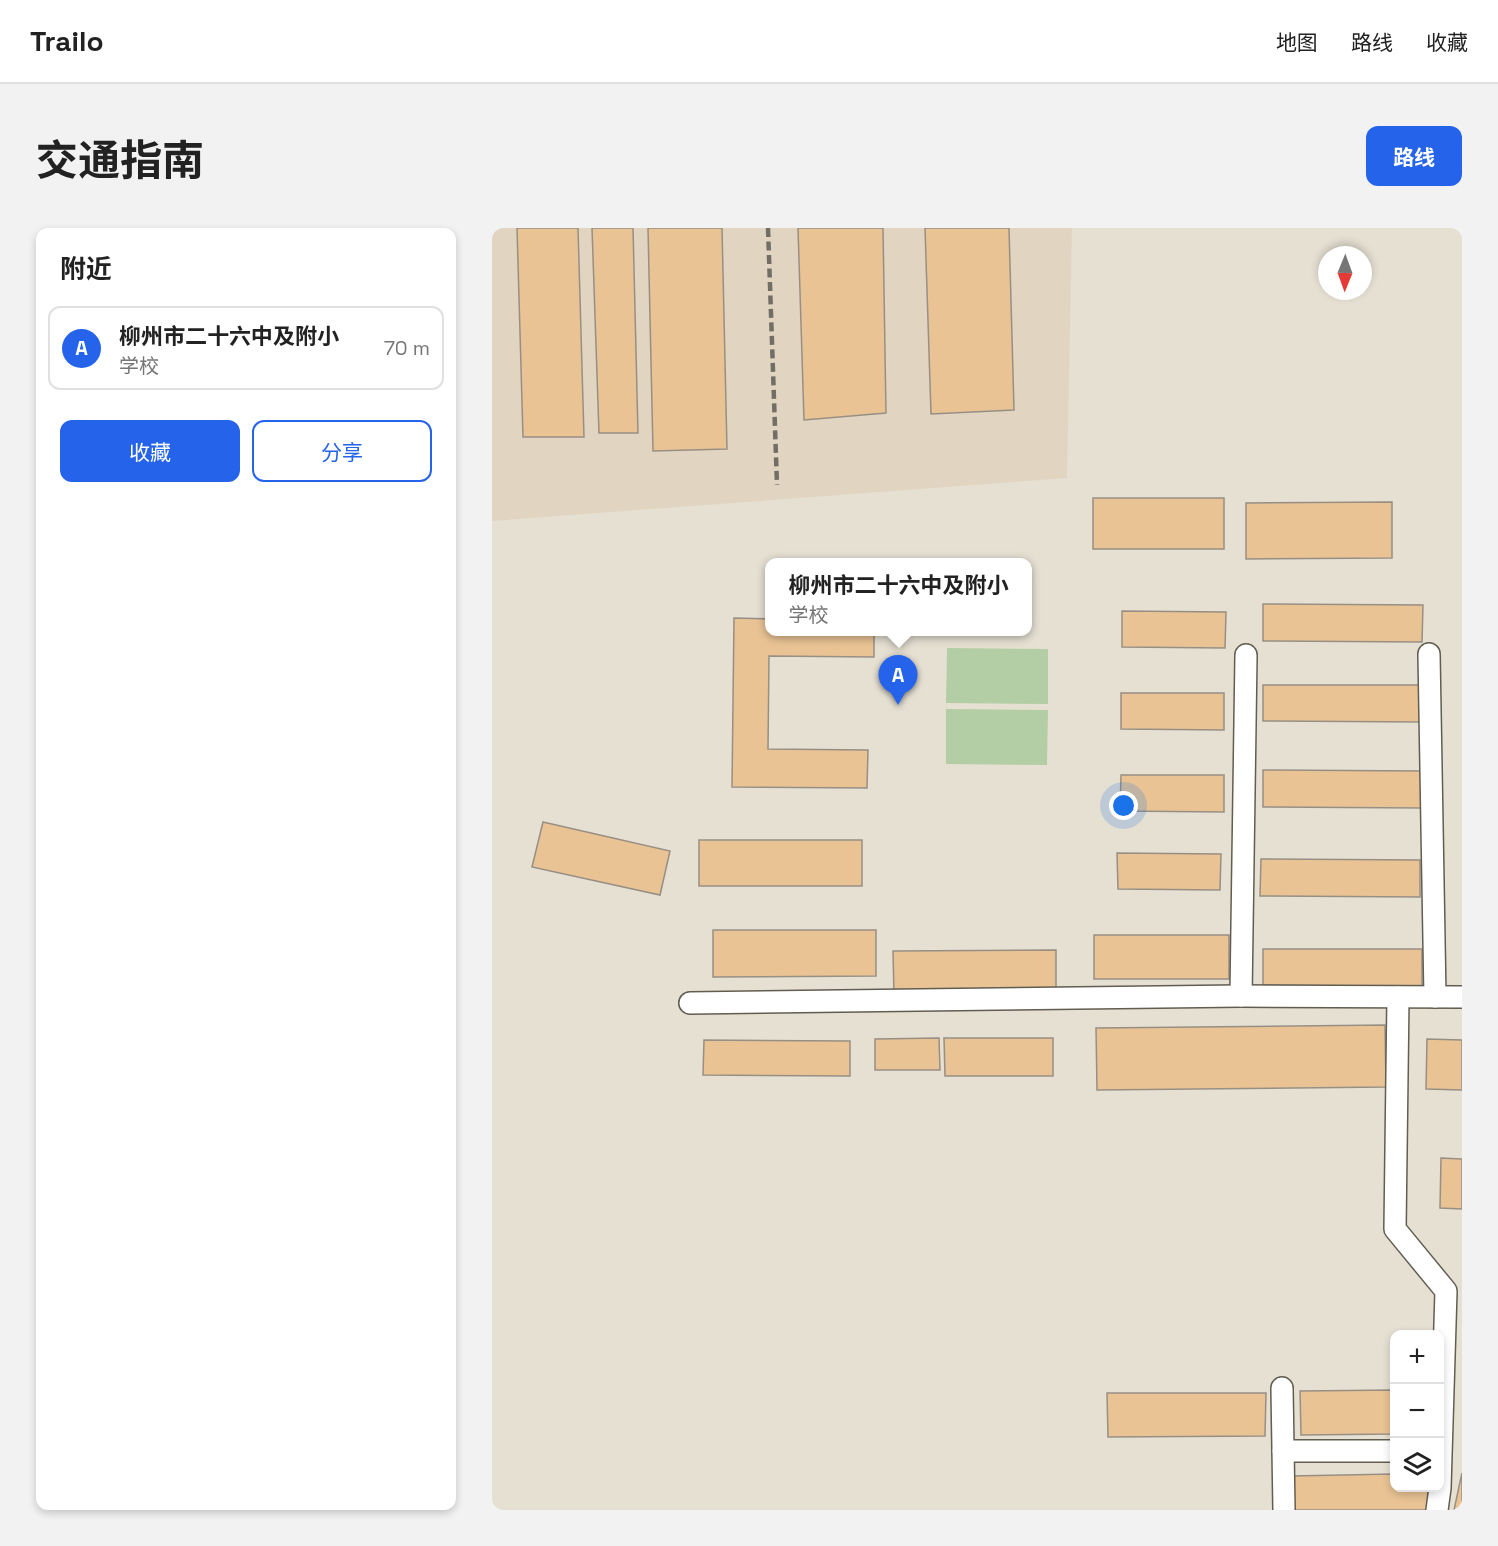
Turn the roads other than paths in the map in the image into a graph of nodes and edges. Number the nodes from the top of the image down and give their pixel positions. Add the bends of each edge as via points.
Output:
1 (1429, 654) dead end
2 (1246, 655) dead end
3 (1241, 996) junction
4 (1398, 997) junction
5 (1435, 997) junction
6 (1462, 997) edge
7 (690, 1003) dead end
8 (1282, 1388) dead end
9 (1440, 1438) edge
10 (1283, 1451) junction
11 (1390, 1451) edge
12 (1438, 1492) edge
13 (1284, 1510) edge
14 (1437, 1510) edge

1 - 5 street
2 - 3 street
3 - 4 street
3 - 7 street
4 - 5 street
4 - 9 street via 1395,1228 1446,1291
5 - 6 street
8 - 10 street
10 - 11 street
10 - 13 street
12 - 14 street

